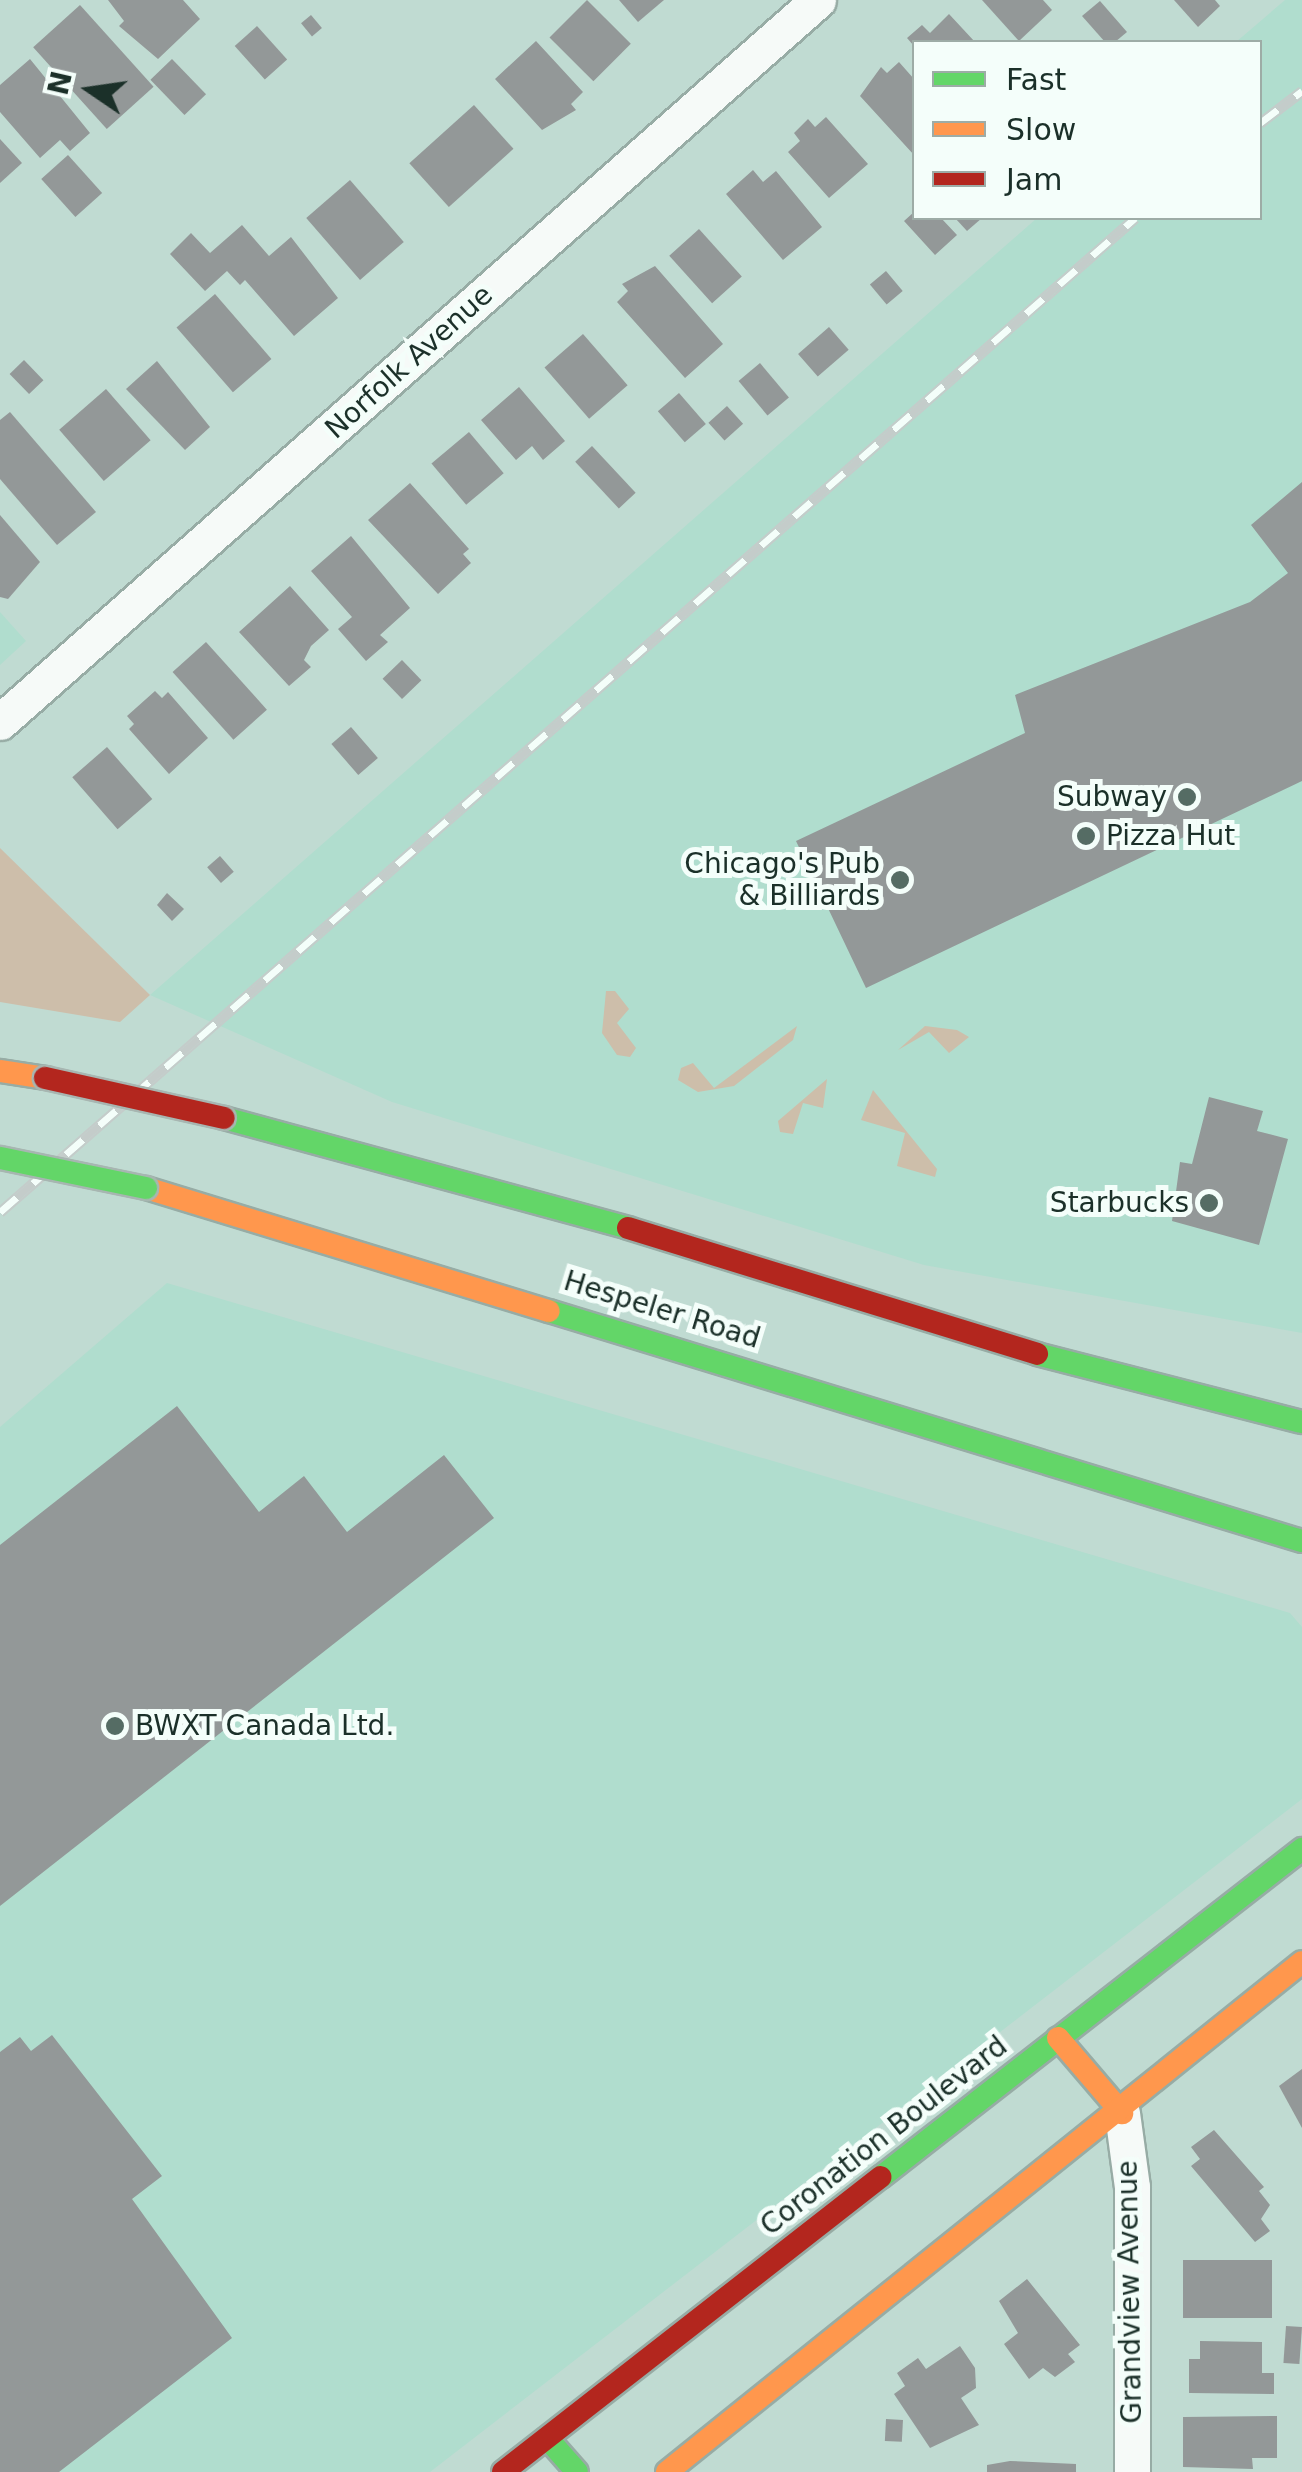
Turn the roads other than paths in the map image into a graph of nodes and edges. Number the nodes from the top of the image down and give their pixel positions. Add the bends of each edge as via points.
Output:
1 (818, 0) edge
2 (0, 722) edge
3 (0, 1071) edge
4 (0, 1158) edge
5 (1302, 1422) edge
6 (1297, 1550) edge
7 (1302, 1849) edge
8 (1302, 1962) edge
9 (1058, 2038) junction
10 (1122, 2113) junction
11 (547, 2438) junction
12 (503, 2472) edge
13 (577, 2472) edge
14 (668, 2472) edge
15 (1132, 2472) edge

1 - 2 street, Norfolk Avenue
3 - 5 main road, bridge via 224,1118 506,1191 1072,1364
4 - 6 main road, Hespeler Road, bridge via 146,1188 830,1392 1272,1534
7 - 9 main road, Coronation Boulevard
8 - 10 main road
9 - 10 main road
9 - 11 main road, Coronation Boulevard
10 - 14 main road
10 - 15 street, Grandview Avenue via 1132,2187
11 - 12 main road, Coronation Boulevard
11 - 13 main road

